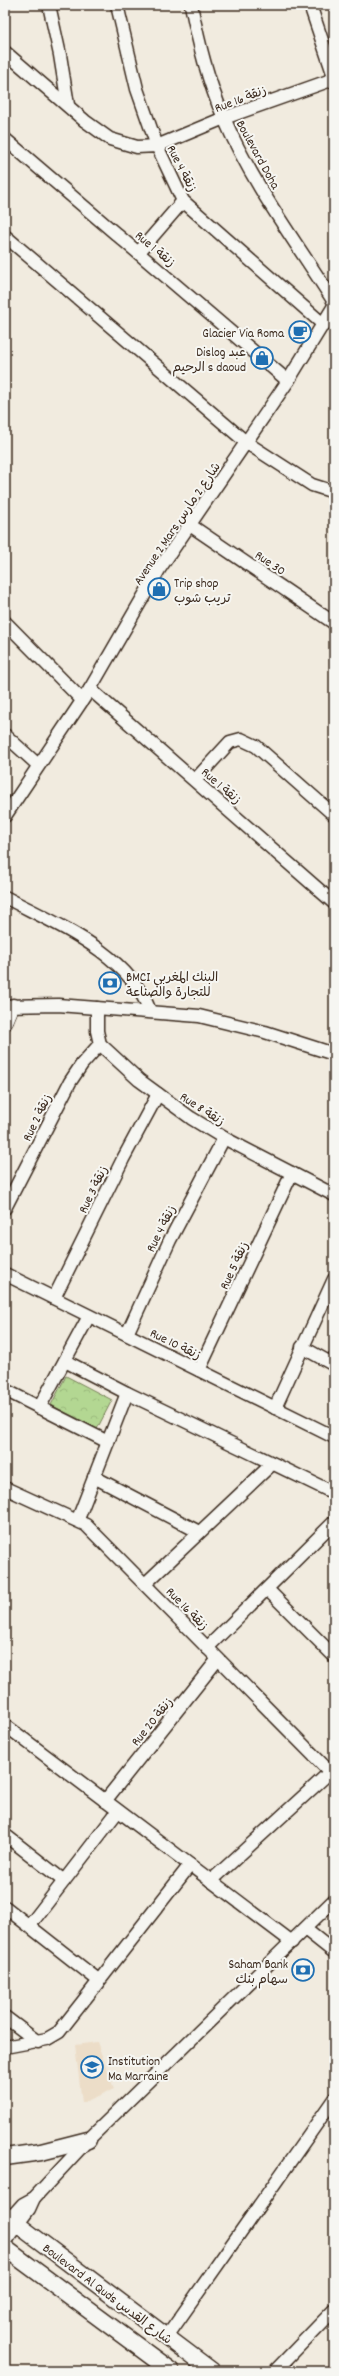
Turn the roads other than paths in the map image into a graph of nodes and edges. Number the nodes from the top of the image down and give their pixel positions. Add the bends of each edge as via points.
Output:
1 (49, 5) edge
2 (118, 5) edge
3 (191, 5) edge
4 (310, 5) edge
5 (5, 52) edge
6 (334, 76) edge
7 (334, 79) edge
8 (68, 105) junction
9 (224, 118) junction
10 (5, 139) edge
11 (157, 146) junction
12 (184, 201) junction
13 (5, 236) edge
14 (139, 252) junction
15 (334, 302) edge
16 (334, 306) edge
17 (324, 325) junction
18 (288, 381) junction
19 (250, 444) junction
20 (334, 492) edge
21 (190, 525) junction
22 (5, 622) edge
23 (334, 624) edge
24 (90, 689) junction
25 (82, 700) junction
26 (5, 735) edge
27 (38, 765) junction
28 (195, 780) junction
29 (334, 815) edge
30 (5, 816) edge
31 (5, 897) edge
32 (334, 903) edge
33 (9, 1006) edge
34 (97, 1008) junction
35 (150, 1011) junction
36 (5, 1024) edge
37 (100, 1044) junction
38 (334, 1054) edge
39 (158, 1094) junction
40 (224, 1138) junction
41 (292, 1174) junction
42 (334, 1195) edge
43 (5, 1208) edge
44 (6, 1277) edge
45 (334, 1279) edge
46 (54, 1298) junction
47 (89, 1316) junction
48 (127, 1334) junction
49 (302, 1347) junction
50 (66, 1361) junction
51 (334, 1365) edge
52 (199, 1370) junction
53 (5, 1390) edge
54 (127, 1393) junction
55 (40, 1408) junction
56 (275, 1408) junction
57 (334, 1437) edge
58 (108, 1442) junction
59 (272, 1464) junction
60 (94, 1477) junction
61 (5, 1488) edge
62 (334, 1493) edge
63 (78, 1519) junction
64 (334, 1522) edge
65 (199, 1532) junction
66 (145, 1584) junction
67 (267, 1589) junction
68 (207, 1648) junction
69 (332, 1650) edge
70 (218, 1659) junction
71 (5, 1725) edge
72 (332, 1772) edge
73 (105, 1801) junction
74 (118, 1811) junction
75 (5, 1835) edge
76 (190, 1865) junction
77 (64, 1881) junction
78 (211, 1881) junction
79 (334, 1900) edge
80 (5, 1907) edge
81 (30, 1925) junction
82 (305, 1929) junction
83 (292, 1942) junction
84 (334, 1952) edge
85 (98, 1980) junction
86 (5, 2017) edge
87 (38, 2042) junction
88 (5, 2047) edge
89 (334, 2099) edge
90 (88, 2140) junction
91 (5, 2157) edge
92 (9, 2221) edge
93 (5, 2241) edge
94 (5, 2248) edge
95 (334, 2310) edge
96 (166, 2338) junction
97 (171, 2371) edge
98 (212, 2371) edge
99 (275, 2371) edge

1 - 8 street
2 - 11 street via 137,89
3 - 9 street, Boulevard Doha via 204,64
4 - 6 street
5 - 8 street, Rue 4 زنقة
7 - 9 street, Rue 16 زنقة
8 - 11 street, Rue 4 زنقة via 110,139 137,147
9 - 11 street, Rue 16 زنقة
9 - 15 street, Boulevard Doha via 263,192
10 - 14 street, Rue 1 زنقة
11 - 12 street, Rue 4 زنقة
12 - 14 street
12 - 17 street, Rue 4 زنقة
13 - 19 street
14 - 18 street, Rue 1 زنقة
16 - 17 street, Avenue 2 Mars شارع 2 مارس
17 - 18 street, Avenue 2 Mars شارع 2 مارس
18 - 19 street, Avenue 2 Mars شارع 2 مارس
19 - 20 street via 312,485
19 - 21 street, Avenue 2 Mars شارع 2 مارس
21 - 23 street, Rue 30
21 - 24 street, Avenue 2 Mars شارع 2 مارس via 160,568
22 - 25 street
24 - 25 street, Avenue 2 Mars شارع 2 مارس
24 - 28 street, Rue 1 زنقة
25 - 27 street, Avenue 2 Mars شارع 2 مارس
26 - 27 street
27 - 30 street, Avenue 2 Mars شارع 2 مارس
28 - 29 street via 230,742 246,740
28 - 32 street, Rue 1 زنقة
31 - 35 street via 107,957 134,981
33 - 34 street
33 - 36 street
34 - 35 street
34 - 37 street
35 - 38 street via 223,1021
37 - 39 street, Rue 8 زنقة
37 - 43 street, Rue 2 زنقة via 70,1082
39 - 40 street, Rue 8 زنقة
39 - 46 street, Rue 3 زنقة
40 - 41 street, Rue 8 زنقة
40 - 48 street, Rue 4 زنقة via 174,1233
41 - 42 street, Rue 8 زنقة
41 - 52 street, Rue 5 زنقة
44 - 46 street, Rue 10 زنقة
45 - 49 street
46 - 47 street, Rue 10 زنقة
47 - 48 street, Rue 10 زنقة
47 - 50 street
48 - 52 street, Rue 10 زنقة
49 - 51 street
49 - 56 street
50 - 54 street
50 - 55 street
52 - 56 street, Rue 10 زنقة
53 - 55 street
54 - 58 street
54 - 59 street
55 - 58 street
56 - 57 street, Rue 10 زنقة
58 - 60 street
59 - 62 street
59 - 65 street
60 - 63 street
60 - 65 street
61 - 63 street, Rue 16 زنقة
63 - 66 street, Rue 16 زنقة via 100,1537
64 - 67 street
65 - 66 street
66 - 68 street, Rue 16 زنقة
67 - 68 street
67 - 69 street
68 - 70 street, Rue 16 زنقة
70 - 72 street, Rue 16 زنقة
70 - 73 street, Rue 20 زنقة
71 - 73 street
72 - 78 street
73 - 74 street
74 - 76 street
74 - 77 street
75 - 77 street
76 - 78 street
76 - 85 street
77 - 81 street
78 - 83 street
79 - 82 street
80 - 81 street
81 - 85 street
82 - 83 street
82 - 84 street
83 - 90 street
85 - 87 street via 59,2032
86 - 87 street
87 - 88 street
89 - 96 street
90 - 91 main road via 41,2152
90 - 92 street
92 - 93 street
92 - 96 main road, Boulevard Al Quds شارع القدس
94 - 97 main road, Boulevard Al Quds شارع القدس
95 - 99 street
96 - 98 main road, Boulevard Al Quds شارع القدس

